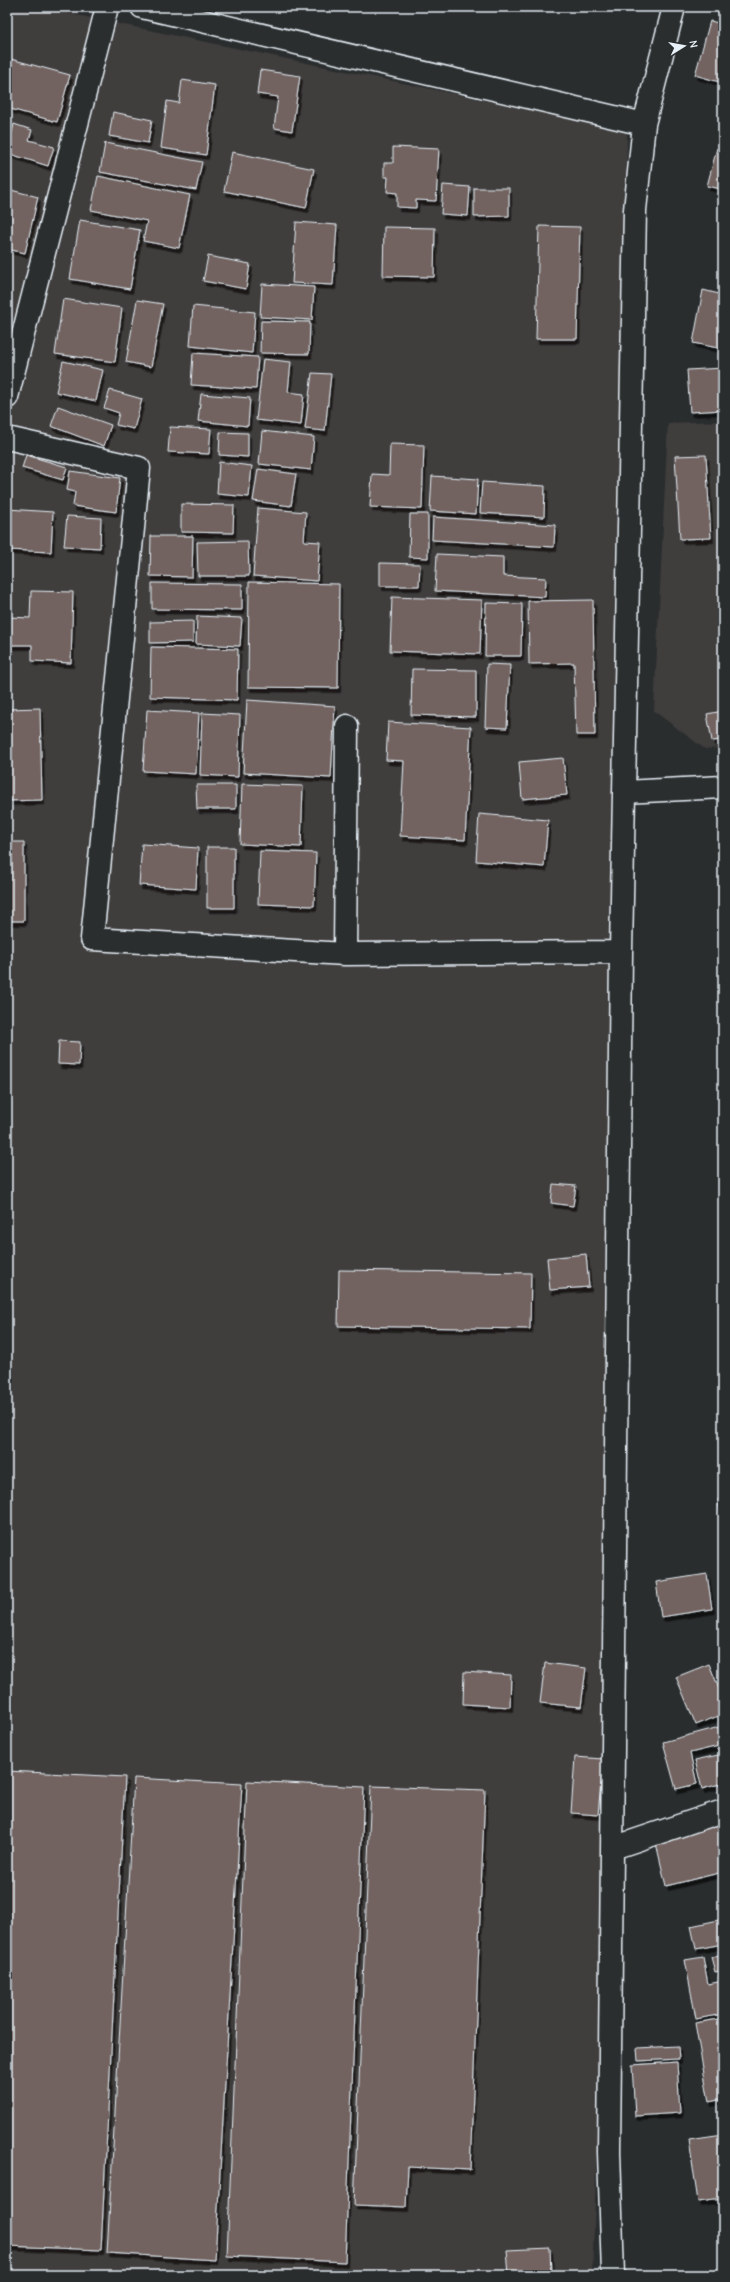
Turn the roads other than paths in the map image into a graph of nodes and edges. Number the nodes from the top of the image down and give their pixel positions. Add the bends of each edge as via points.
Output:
1 (106, 7) edge
2 (142, 7) edge
3 (674, 7) edge
4 (644, 124) junction
5 (7, 397) edge
6 (7, 438) edge
7 (347, 726) dead end
8 (723, 787) edge
9 (624, 792) junction
10 (621, 952) junction
11 (345, 954) junction
12 (723, 1811) edge
13 (613, 1848) junction
14 (613, 2275) edge

1 - 5 street
2 - 4 street
3 - 4 street
4 - 9 street via 635,210
6 - 11 street via 139,468 92,939
7 - 11 street
8 - 9 street
9 - 10 street
10 - 11 street
10 - 13 street
12 - 13 street
13 - 14 street via 609,2152

